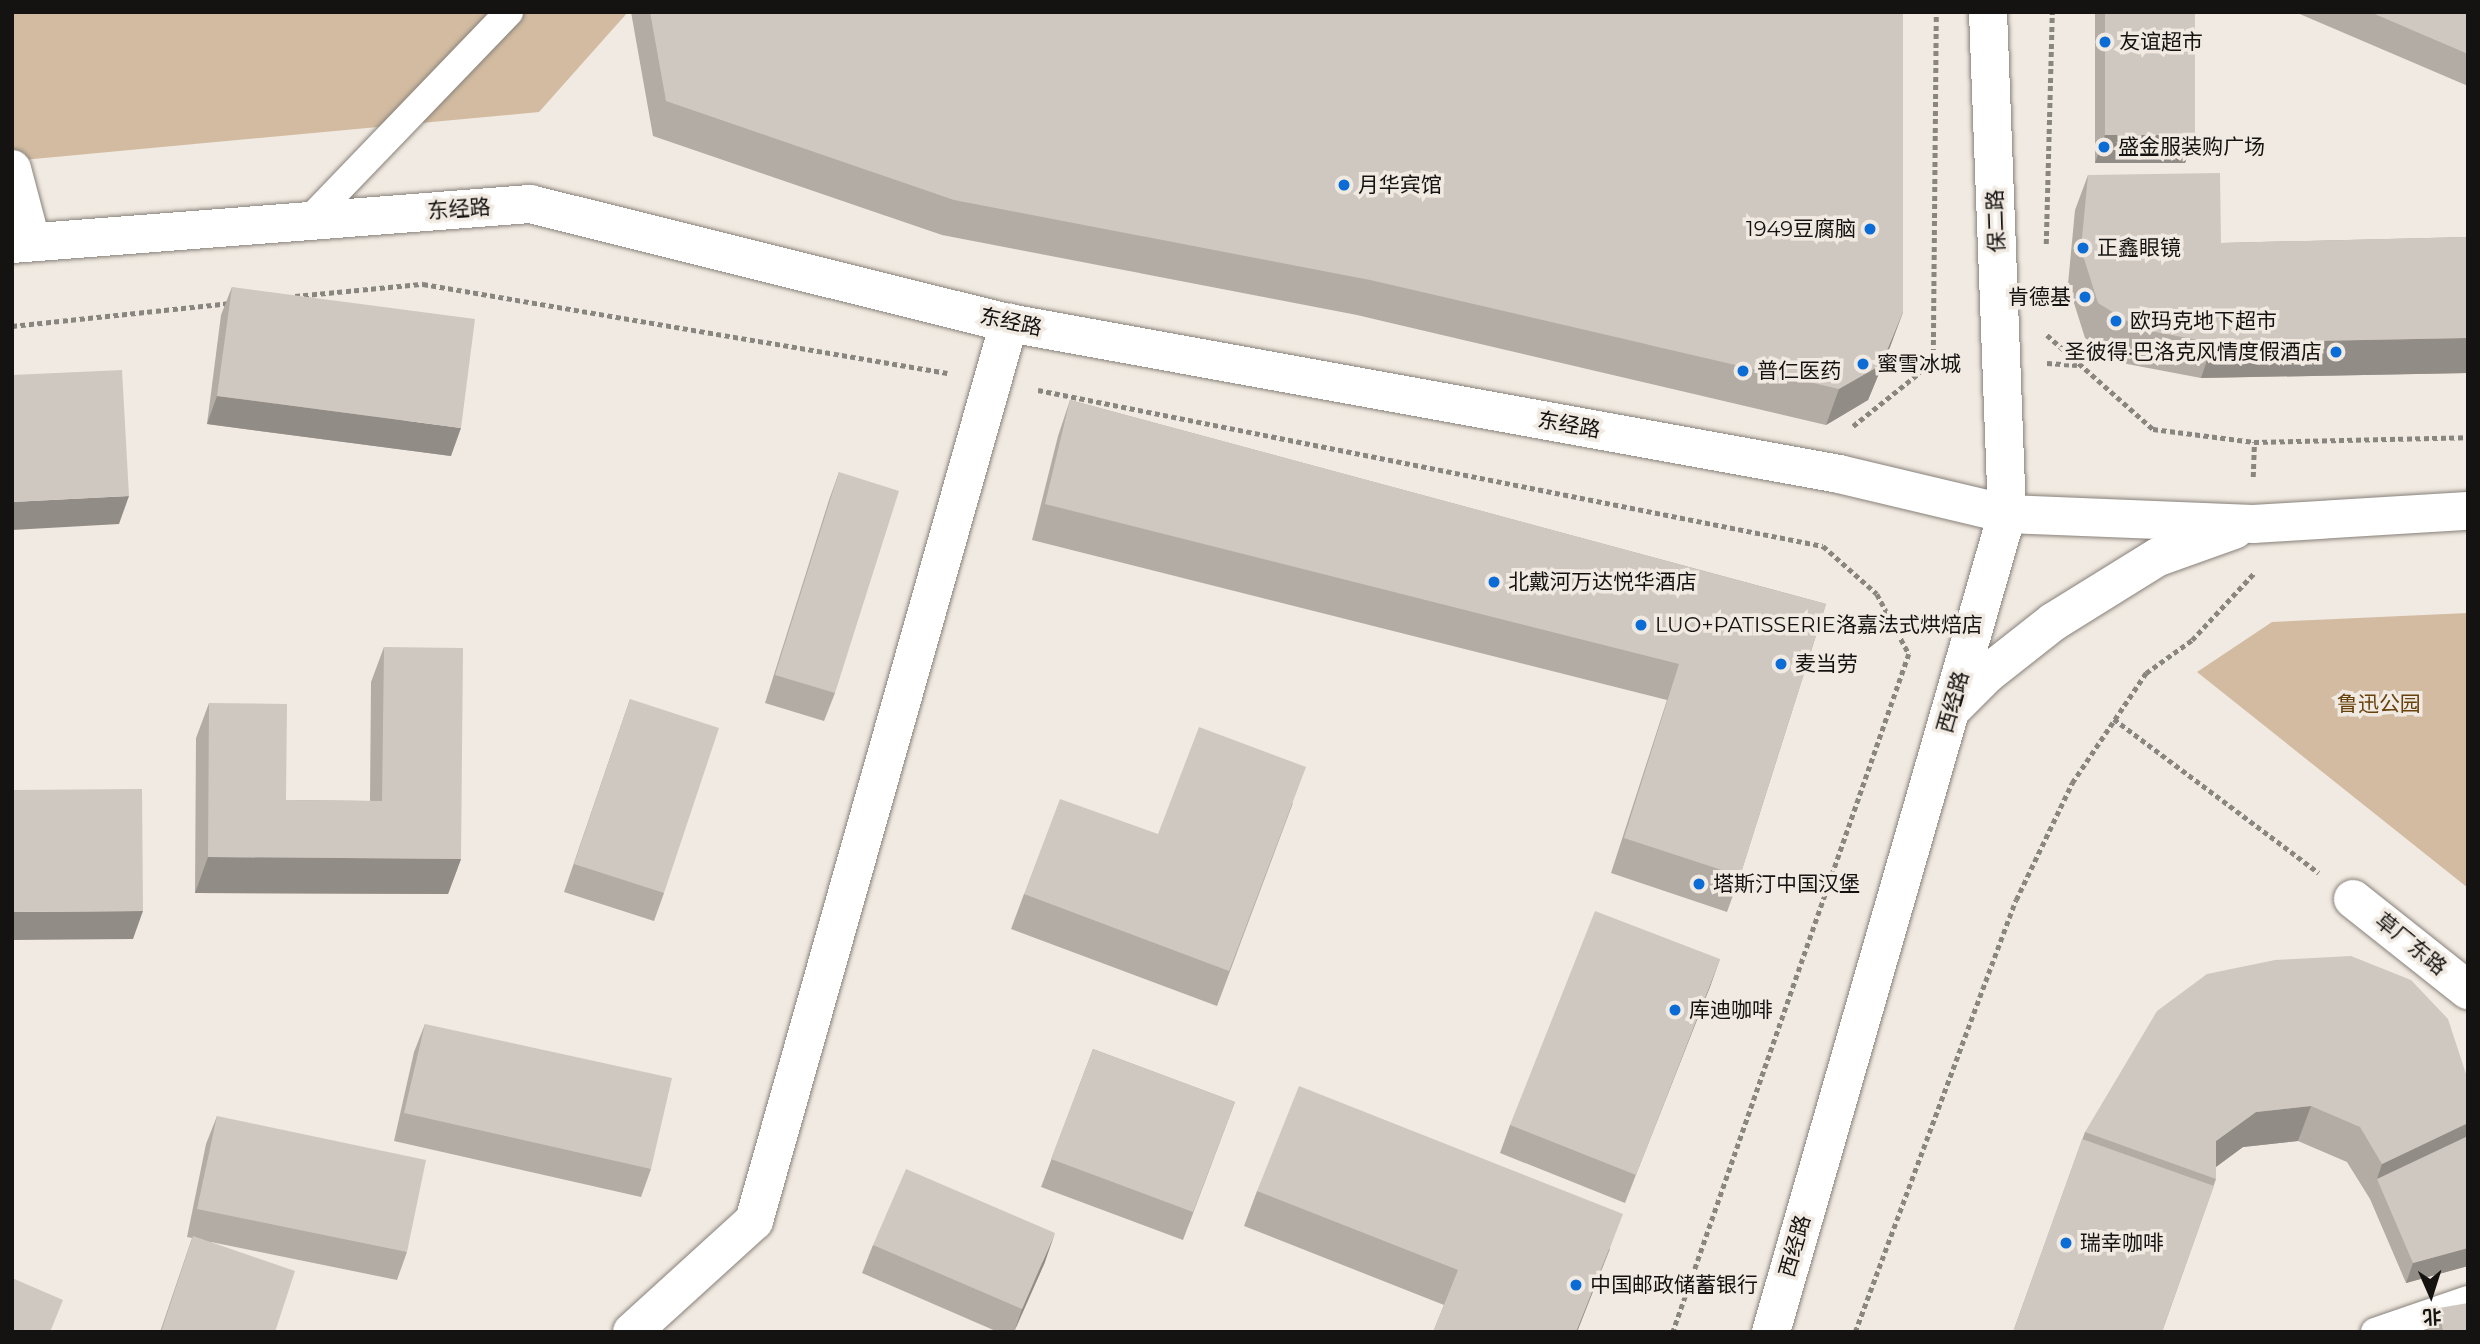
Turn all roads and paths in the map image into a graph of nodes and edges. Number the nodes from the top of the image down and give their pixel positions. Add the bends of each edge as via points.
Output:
1 (509, 12) edge
2 (1936, 12) edge
3 (1988, 12) edge
4 (2052, 12) edge
5 (12, 169) edge
6 (308, 221) junction
7 (22, 243) edge
8 (2046, 249) dead end
9 (287, 297) edge
10 (233, 303) edge
11 (1009, 323) junction
12 (12, 327) edge
13 (2043, 332) dead end
14 (992, 381) junction
15 (1853, 426) edge
16 (2468, 437) edge
17 (2254, 442) junction
18 (2253, 506) junction
19 (2468, 511) edge
20 (2007, 514) junction
21 (2267, 570) dead end
22 (1950, 711) junction
23 (2114, 719) junction
24 (2353, 899) joint
25 (2468, 990) edge
26 (2468, 1300) edge
27 (632, 1332) edge
28 (1673, 1332) edge
29 (1771, 1332) edge
30 (1855, 1332) edge
31 (2375, 1332) edge

1 - 6 lane
2 - 15 path via 1933,362
3 - 20 main road, 保二路
4 - 8 path
5 - 7 main road
6 - 7 main road, 东经路
6 - 11 main road, 东经路 via 530,204
9 - 14 path via 423,284
10 - 12 path
11 - 14 main road
11 - 20 main road, 东经路 via 1839,474
13 - 17 path via 2152,429
14 - 27 main road via 754,1221
14 - 28 path via 1823,546 1877,594 1909,654
16 - 17 path
17 - 18 path
18 - 19 main road
18 - 20 main road
18 - 22 main road via 2076,607 1987,674
20 - 22 main road, 西经路
21 - 23 path via 2255,572 2192,640 2146,673
22 - 29 main road, 西经路
23 - 24 path
23 - 30 path via 2072,783 2017,900
24 - 25 main road, 草厂东路
26 - 31 lane

